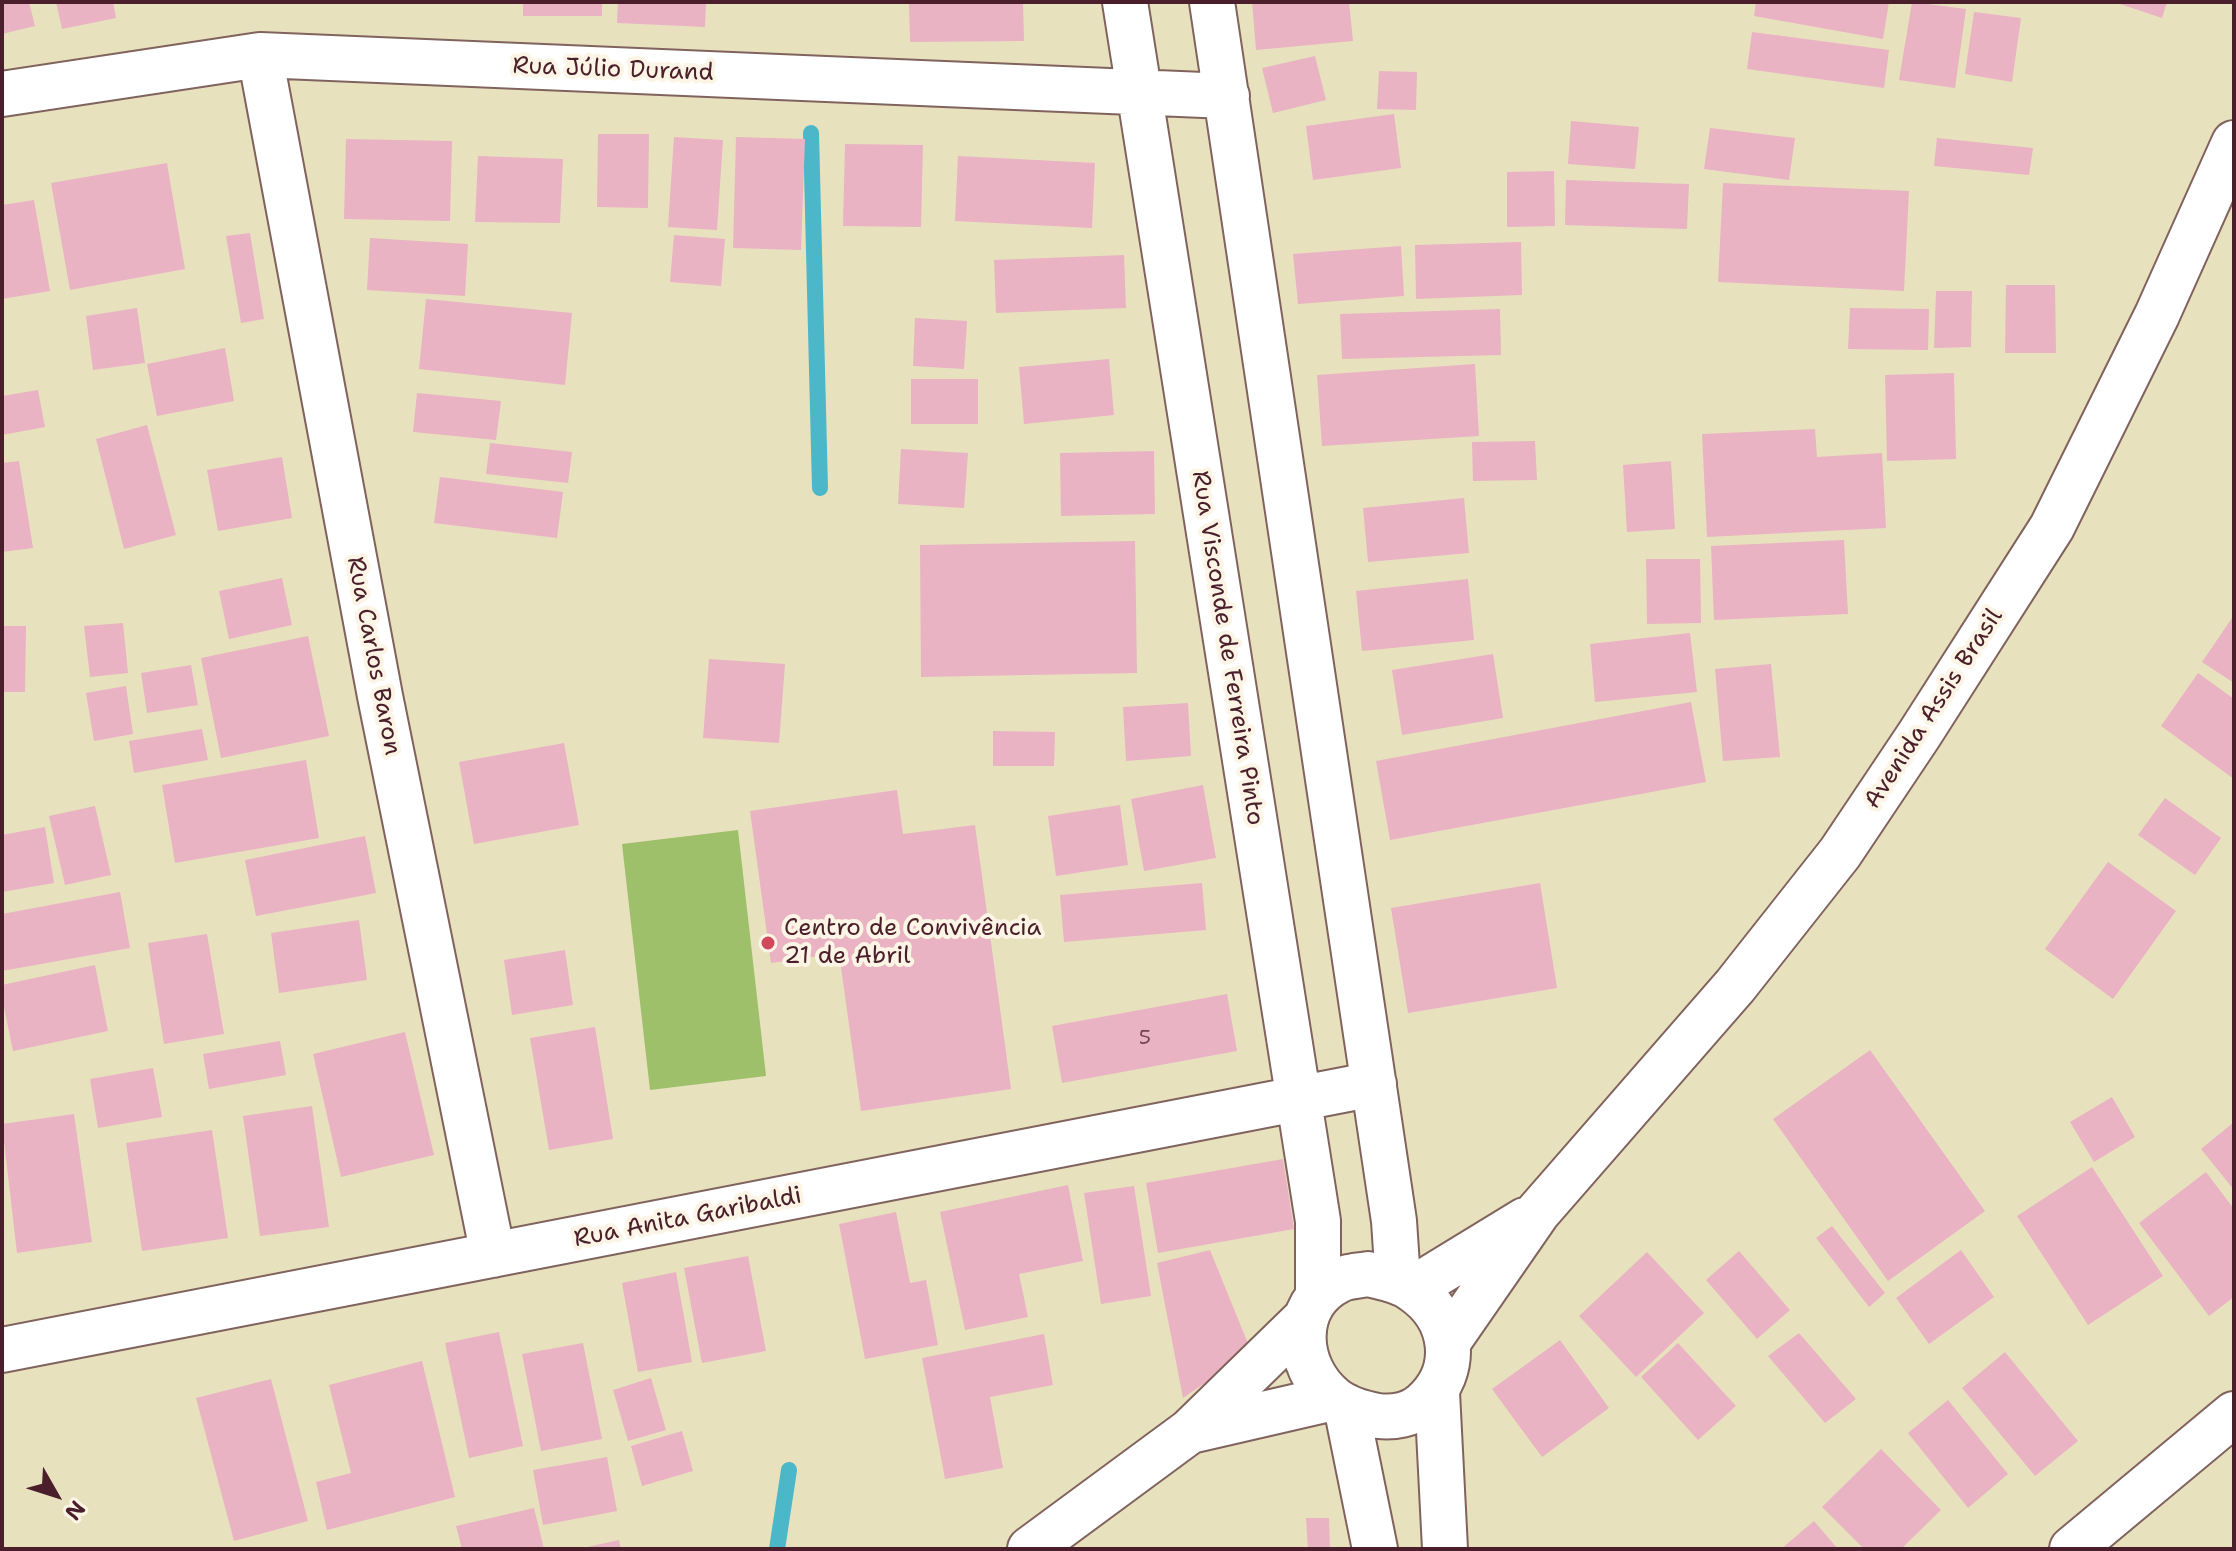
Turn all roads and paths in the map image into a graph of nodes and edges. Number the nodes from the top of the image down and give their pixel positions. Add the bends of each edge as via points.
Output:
1 (1125, 2) edge
2 (1212, 2) edge
3 (260, 55) junction
4 (1139, 93) junction
5 (2, 94) edge
6 (1227, 96) junction
7 (2234, 143) edge
8 (1374, 1084) junction
9 (1299, 1099) junction
10 (1538, 1212) junction
11 (493, 1255) junction
12 (1405, 1285) junction
13 (1311, 1307) junction
14 (1448, 1342) junction
15 (2, 1350) edge
16 (1437, 1392) junction
17 (1340, 1402) junction
18 (2234, 1414) edge
19 (1190, 1431) junction
20 (1030, 1549) edge
21 (1375, 1549) edge
22 (1445, 1549) edge
23 (2072, 1549) edge

1 - 4 street, Rua Visconde de Ferreira Pinto
2 - 6 street
3 - 4 street, Rua Júlio Durand
3 - 5 street, Rua Júlio Durand
3 - 11 street, Rua Carlos Baron via 380,696
4 - 6 street, Rua Júlio Durand
4 - 9 street, Rua Visconde de Ferreira Pinto
6 - 8 street
7 - 10 street, Avenida Assis Brasil via 2157,315 2052,527 1919,735 1840,853 1735,986
8 - 9 street, Rua Anita Garibaldi
8 - 12 street
9 - 11 street, Rua Anita Garibaldi
9 - 13 street, Rua Visconde de Ferreira Pinto via 1318,1221
10 - 12 street, Avenida Assis Brasil
10 - 14 street, Avenida Assis Brasil
11 - 15 street, Rua Anita Garibaldi
12 - 13 street via 1368,1274 1340,1279
12 - 14 street via 1439,1317
13 - 17 street via 1303,1347 1313,1375
13 - 19 street
14 - 16 street via 1448,1368
16 - 17 street via 1416,1410 1389,1417 1360,1413
16 - 22 street
17 - 19 street
17 - 21 street
18 - 23 street
19 - 20 street

